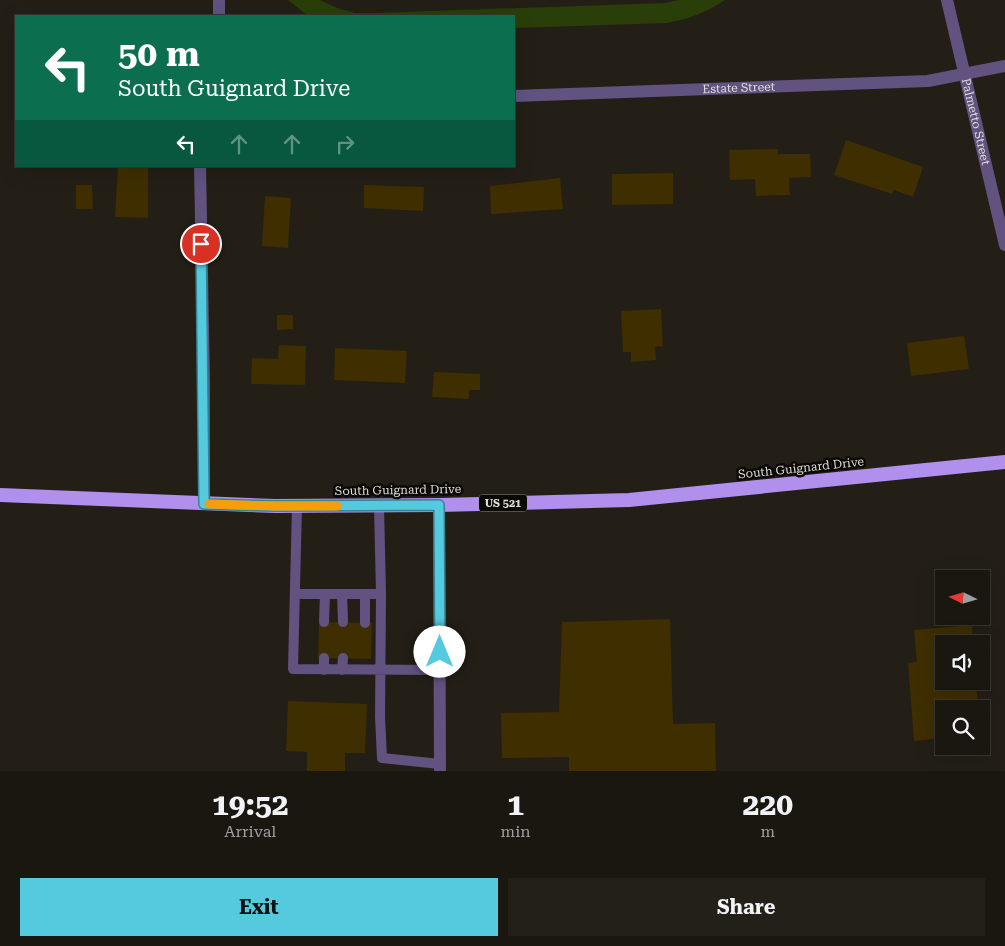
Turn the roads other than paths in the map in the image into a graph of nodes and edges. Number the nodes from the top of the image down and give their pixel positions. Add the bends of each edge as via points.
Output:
1 (220, 0) edge
2 (946, 0) edge
3 (219, 15) edge
4 (1005, 66) edge
5 (964, 74) junction
6 (515, 96) edge
7 (200, 167) edge
8 (1005, 245) edge
9 (1005, 462) edge
10 (0, 495) edge
11 (204, 504) junction
12 (379, 505) junction
13 (439, 505) junction
14 (297, 506) junction
15 (295, 594) junction
16 (325, 594) junction
17 (342, 594) junction
18 (366, 594) junction
19 (381, 594) junction
20 (324, 622) dead end
21 (343, 622) dead end
22 (365, 623) dead end
23 (324, 658) dead end
24 (343, 658) dead end
25 (363, 659) dead end
26 (324, 670) junction
27 (342, 670) junction
28 (364, 670) junction
29 (440, 670) junction
30 (380, 671) junction
31 (440, 767) edge

1 - 3 street
2 - 5 street, Palmetto Street
4 - 5 street, Estate Street
5 - 6 street, Estate Street via 928,81
5 - 8 street, Palmetto Street
7 - 11 street
9 - 13 highway, South Guignard Drive / US 521 via 628,500
10 - 11 highway, South Guignard Drive / US 521
11 - 14 highway, South Guignard Drive / US 521
12 - 13 highway, South Guignard Drive / US 521
12 - 14 highway, South Guignard Drive / US 521
12 - 19 lane
13 - 29 street
14 - 15 lane
15 - 16 lane
15 - 26 lane via 293,670
16 - 17 lane
16 - 20 lane
17 - 18 lane
17 - 21 lane
18 - 19 lane
18 - 22 lane
19 - 30 lane
23 - 26 lane
24 - 27 lane
25 - 28 lane
26 - 27 lane
27 - 28 lane
28 - 30 lane
29 - 30 lane
29 - 31 street
30 - 31 lane via 382,758

